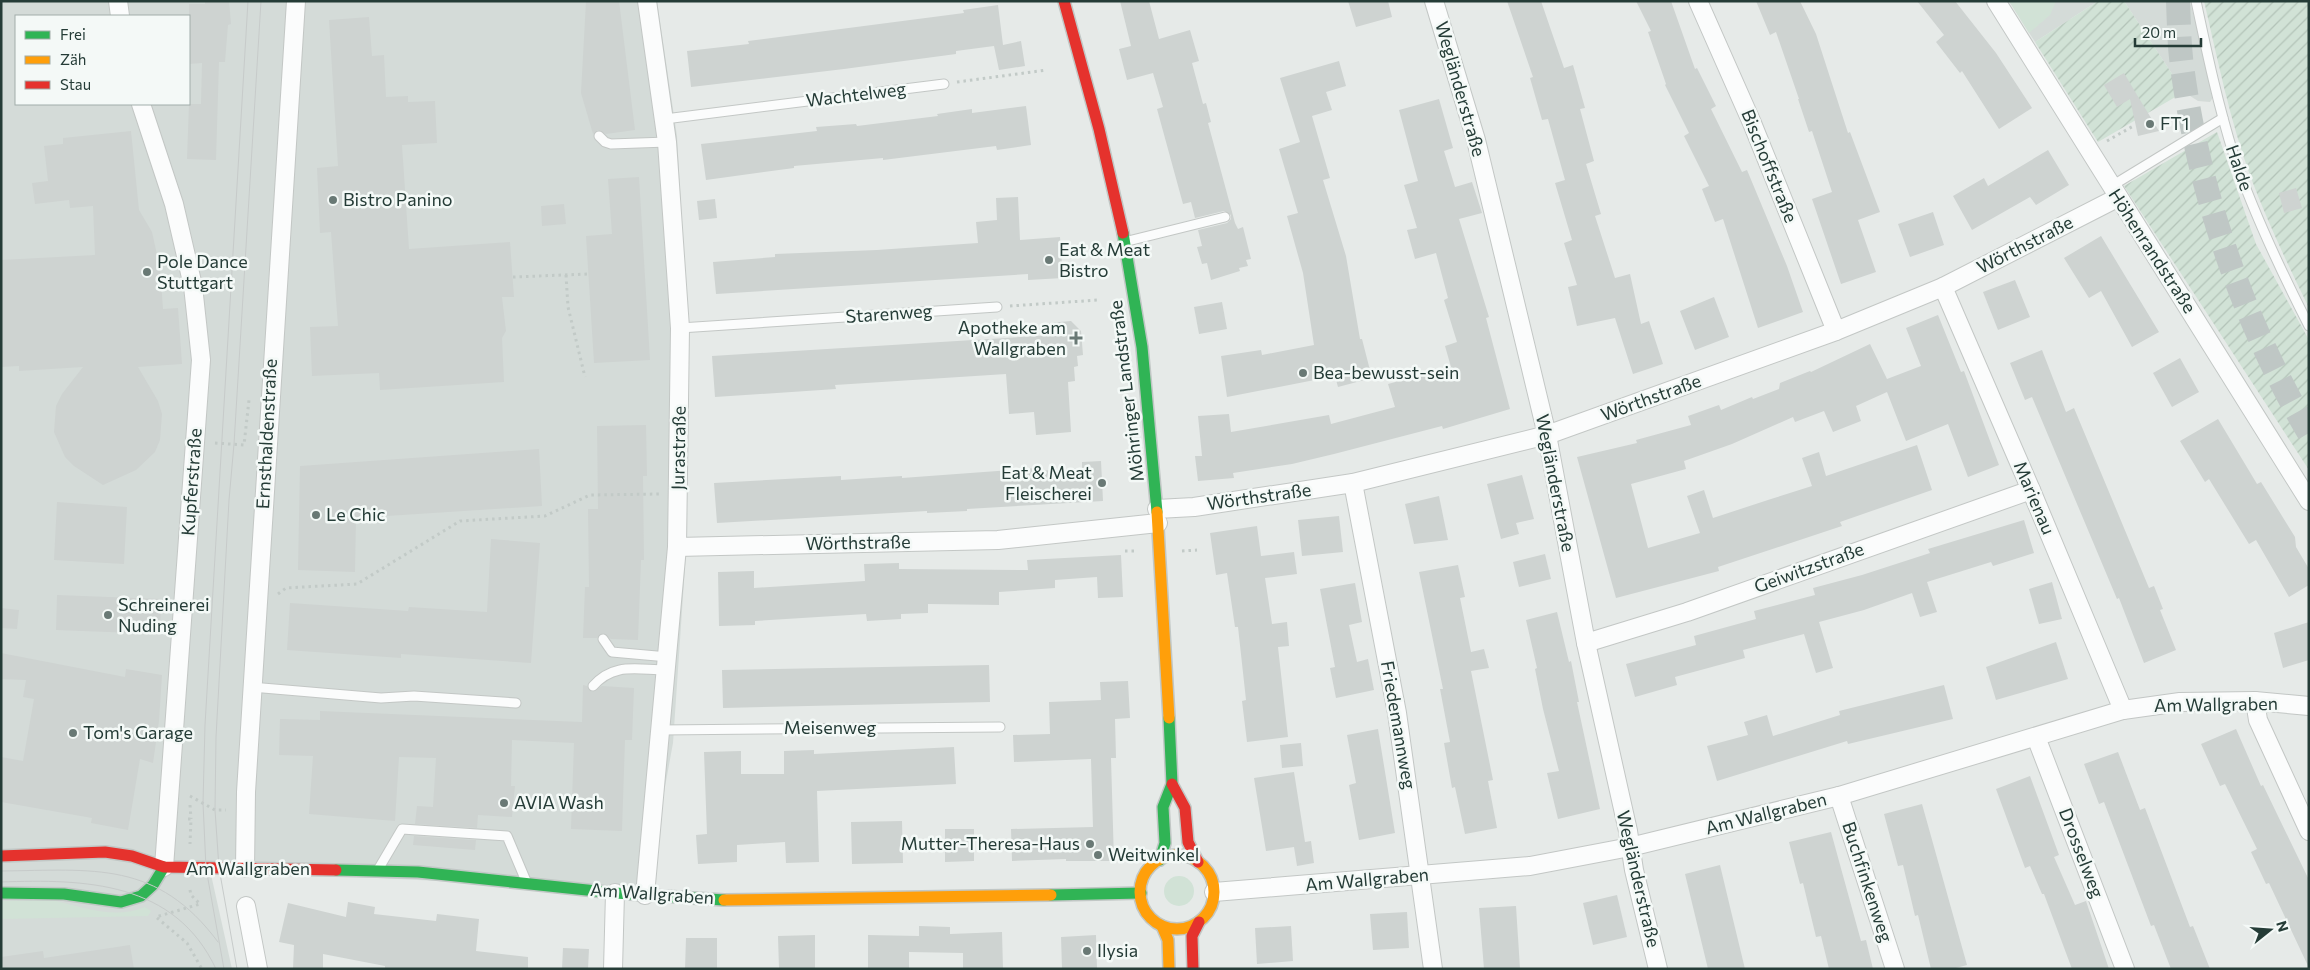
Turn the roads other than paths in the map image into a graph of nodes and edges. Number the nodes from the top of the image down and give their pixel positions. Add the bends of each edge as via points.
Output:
1 (118, 1) edge
2 (296, 1) edge
3 (647, 1) edge
4 (1064, 1) edge
5 (1434, 1) edge
6 (1698, 1) edge
7 (1996, 1) edge
8 (2196, 1) edge
9 (120, 15) edge
10 (944, 84) road end
11 (141, 105) edge
12 (2223, 118) junction
13 (665, 119) junction
14 (599, 136) dead end
15 (668, 142) junction
16 (2114, 192) junction
17 (1225, 217) dead end
18 (1124, 242) junction
19 (1943, 287) junction
20 (997, 307) road end
21 (2309, 326) edge
22 (680, 328) junction
23 (1836, 332) junction
24 (1547, 435) junction
25 (1353, 483) junction
26 (2032, 490) junction
27 (2309, 501) edge
28 (1157, 516) junction
29 (677, 547) junction
30 (603, 639) dead end
31 (1586, 643) junction
32 (667, 664) junction
33 (593, 686) dead end
34 (252, 687) junction
35 (2255, 700) junction
36 (516, 703) dead end
37 (2309, 706) edge
38 (2122, 710) junction
39 (1000, 727) dead end
40 (660, 730) junction
41 (2036, 737) junction
42 (1172, 784) junction
43 (1839, 796) junction
44 (2309, 832) edge
45 (1630, 847) junction
46 (1, 856) edge
47 (1160, 860) junction
48 (1198, 862) junction
49 (164, 867) junction
50 (245, 868) junction
51 (377, 870) junction
52 (1422, 876) junction
53 (527, 883) junction
54 (1214, 892) junction
55 (1, 893) edge
56 (615, 893) junction
57 (1141, 893) junction
58 (645, 895) junction
59 (246, 906) dead end
60 (1200, 922) junction
61 (1162, 926) junction
62 (257, 965) edge
63 (613, 969) edge
64 (1169, 969) edge
65 (1193, 969) edge
66 (1433, 969) edge
67 (1658, 969) edge
68 (1895, 969) edge
69 (2126, 969) edge

1 - 9 street
2 - 34 street, Ernsthaldenstraße
3 - 13 street, Jurastraße
4 - 18 street, Möhringer Landstraße via 1097,120
5 - 24 street, Wegländerstraße via 1476,140
6 - 23 street, Bischoffstraße via 1752,123
7 - 16 street, Höhenrandstraße
8 - 12 lane, Halde
10 - 13 lane, Wachtelweg
11 - 49 street, Kupferstraße via 174,204 193,286 201,360
12 - 16 lane
12 - 21 lane, Halde via 2250,200
13 - 15 street, Jurastraße
14 - 15 lane via 611,144
15 - 22 street, Jurastraße
16 - 19 street, Wörthstraße
16 - 27 street, Höhenrandstraße
17 - 18 lane
18 - 28 street, Möhringer Landstraße via 1142,346
19 - 23 street, Wörthstraße
19 - 26 street, Marienau
20 - 22 lane, Starenweg
22 - 29 street, Jurastraße
23 - 24 street, Wörthstraße
24 - 25 street, Wörthstraße
24 - 31 street, Wegländerstraße
25 - 28 street, Wörthstraße via 1194,507
25 - 52 street, Friedemannweg via 1397,713
26 - 31 street, Geiwitzstraße via 1687,612
26 - 38 street, Marienau
28 - 29 street, Wörthstraße via 998,540
28 - 42 street, Möhringer Landstraße
29 - 32 street, Jurastraße
30 - 32 lane via 612,652
31 - 45 street, Wegländerstraße
32 - 33 lane via 618,669 603,675
32 - 40 street, Jurastraße
34 - 36 lane via 381,698 414,696
34 - 50 street, Ernsthaldenstraße
35 - 37 street, Am Wallgraben
35 - 38 street, Am Wallgraben via 2180,702
35 - 44 street via 2258,720
38 - 41 street, Am Wallgraben
39 - 40 lane, Meisenweg
40 - 58 street, Jurastraße
41 - 43 street, Am Wallgraben
41 - 69 street, Drosselweg
42 - 47 street, Möhringer Landstraße via 1163,807 1165,843
42 - 48 street, Möhringer Landstraße via 1185,808 1188,842
43 - 45 street, Am Wallgraben
43 - 68 street, Buchfinkenweg
45 - 52 street, Am Wallgraben via 1530,866
45 - 67 street, Wegländerstraße
46 - 49 street, Am Wallgraben via 105,852 132,856
47 - 48 street via 1176,856
47 - 57 street via 1144,877
48 - 54 street, Möhringer Landstraße via 1207,870
49 - 50 street, Am Wallgraben
49 - 55 street, Am Wallgraben via 154,885 141,896 121,902 64,894
50 - 51 street, Am Wallgraben
51 - 53 street, Am Wallgraben
51 - 53 lane via 402,829 507,836
52 - 54 street, Am Wallgraben
52 - 66 street, Friedemannweg
53 - 56 street, Am Wallgraben
54 - 60 street via 1207,914
56 - 58 street, Am Wallgraben
56 - 63 street
57 - 58 street, Am Wallgraben via 720,900
57 - 61 street via 1146,913
59 - 62 street
60 - 61 street via 1182,929
60 - 65 street via 1192,936
61 - 64 street via 1168,940

